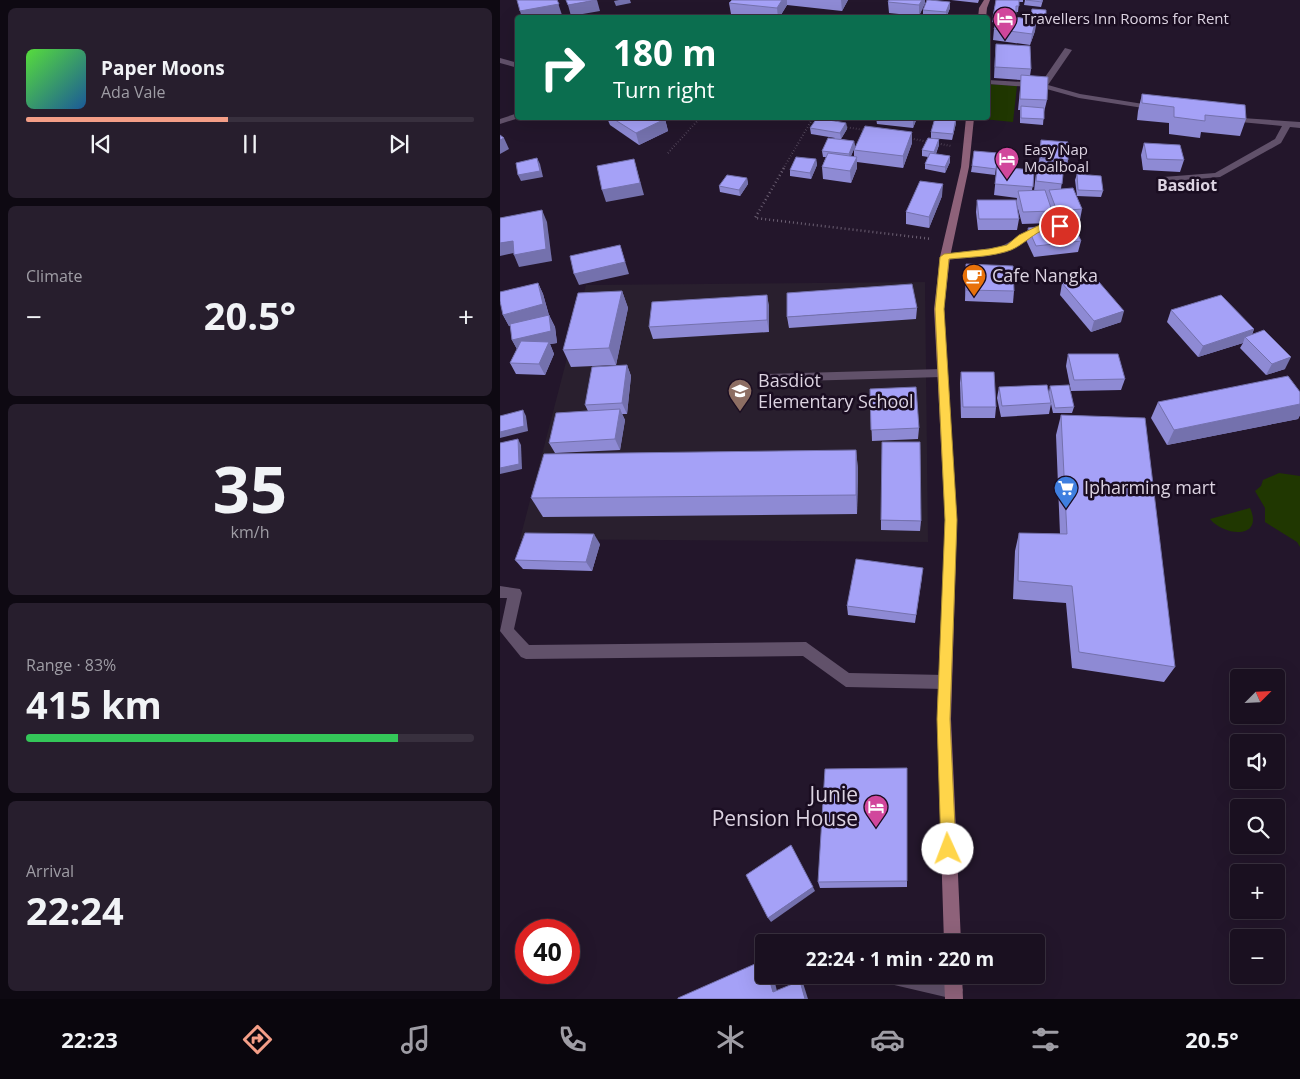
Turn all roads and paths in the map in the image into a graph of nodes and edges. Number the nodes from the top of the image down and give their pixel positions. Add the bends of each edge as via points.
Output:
1 (987, 0) edge
2 (982, 15) edge
3 (1068, 50) dead end
4 (500, 60) edge
5 (515, 65) edge
6 (990, 82) edge
7 (1043, 86) junction
8 (1166, 109) edge
9 (515, 116) edge
10 (1223, 118) edge
11 (698, 120) edge
12 (812, 120) edge
13 (970, 120) edge
14 (500, 122) edge
15 (1287, 124) junction
16 (1300, 125) edge
17 (840, 126) edge
18 (870, 131) edge
19 (899, 136) edge
20 (967, 149) junction
21 (668, 153) dead end
22 (1163, 180) dead end
23 (1051, 227) edge
24 (948, 241) junction
25 (944, 257) junction
26 (942, 373) junction
27 (766, 378) dead end
28 (500, 592) edge
29 (945, 682) junction
30 (952, 934) edge
31 (934, 984) edge
32 (954, 988) edge

1 - 2 street
3 - 7 street
4 - 5 street
6 - 7 street
7 - 8 street via 1080,96
9 - 14 street
10 - 15 street
11 - 21 path
12 - 24 path via 755,218
13 - 20 street
15 - 16 street
15 - 22 street via 1278,141 1217,175
17 - 18 path
19 - 20 path
20 - 24 street
23 - 25 street via 1042,227 1010,247
24 - 25 street
25 - 26 street via 939,309
26 - 27 street
26 - 29 street via 951,520
28 - 29 street via 515,592 507,631 526,652 806,649 846,680
29 - 30 street
31 - 32 street

